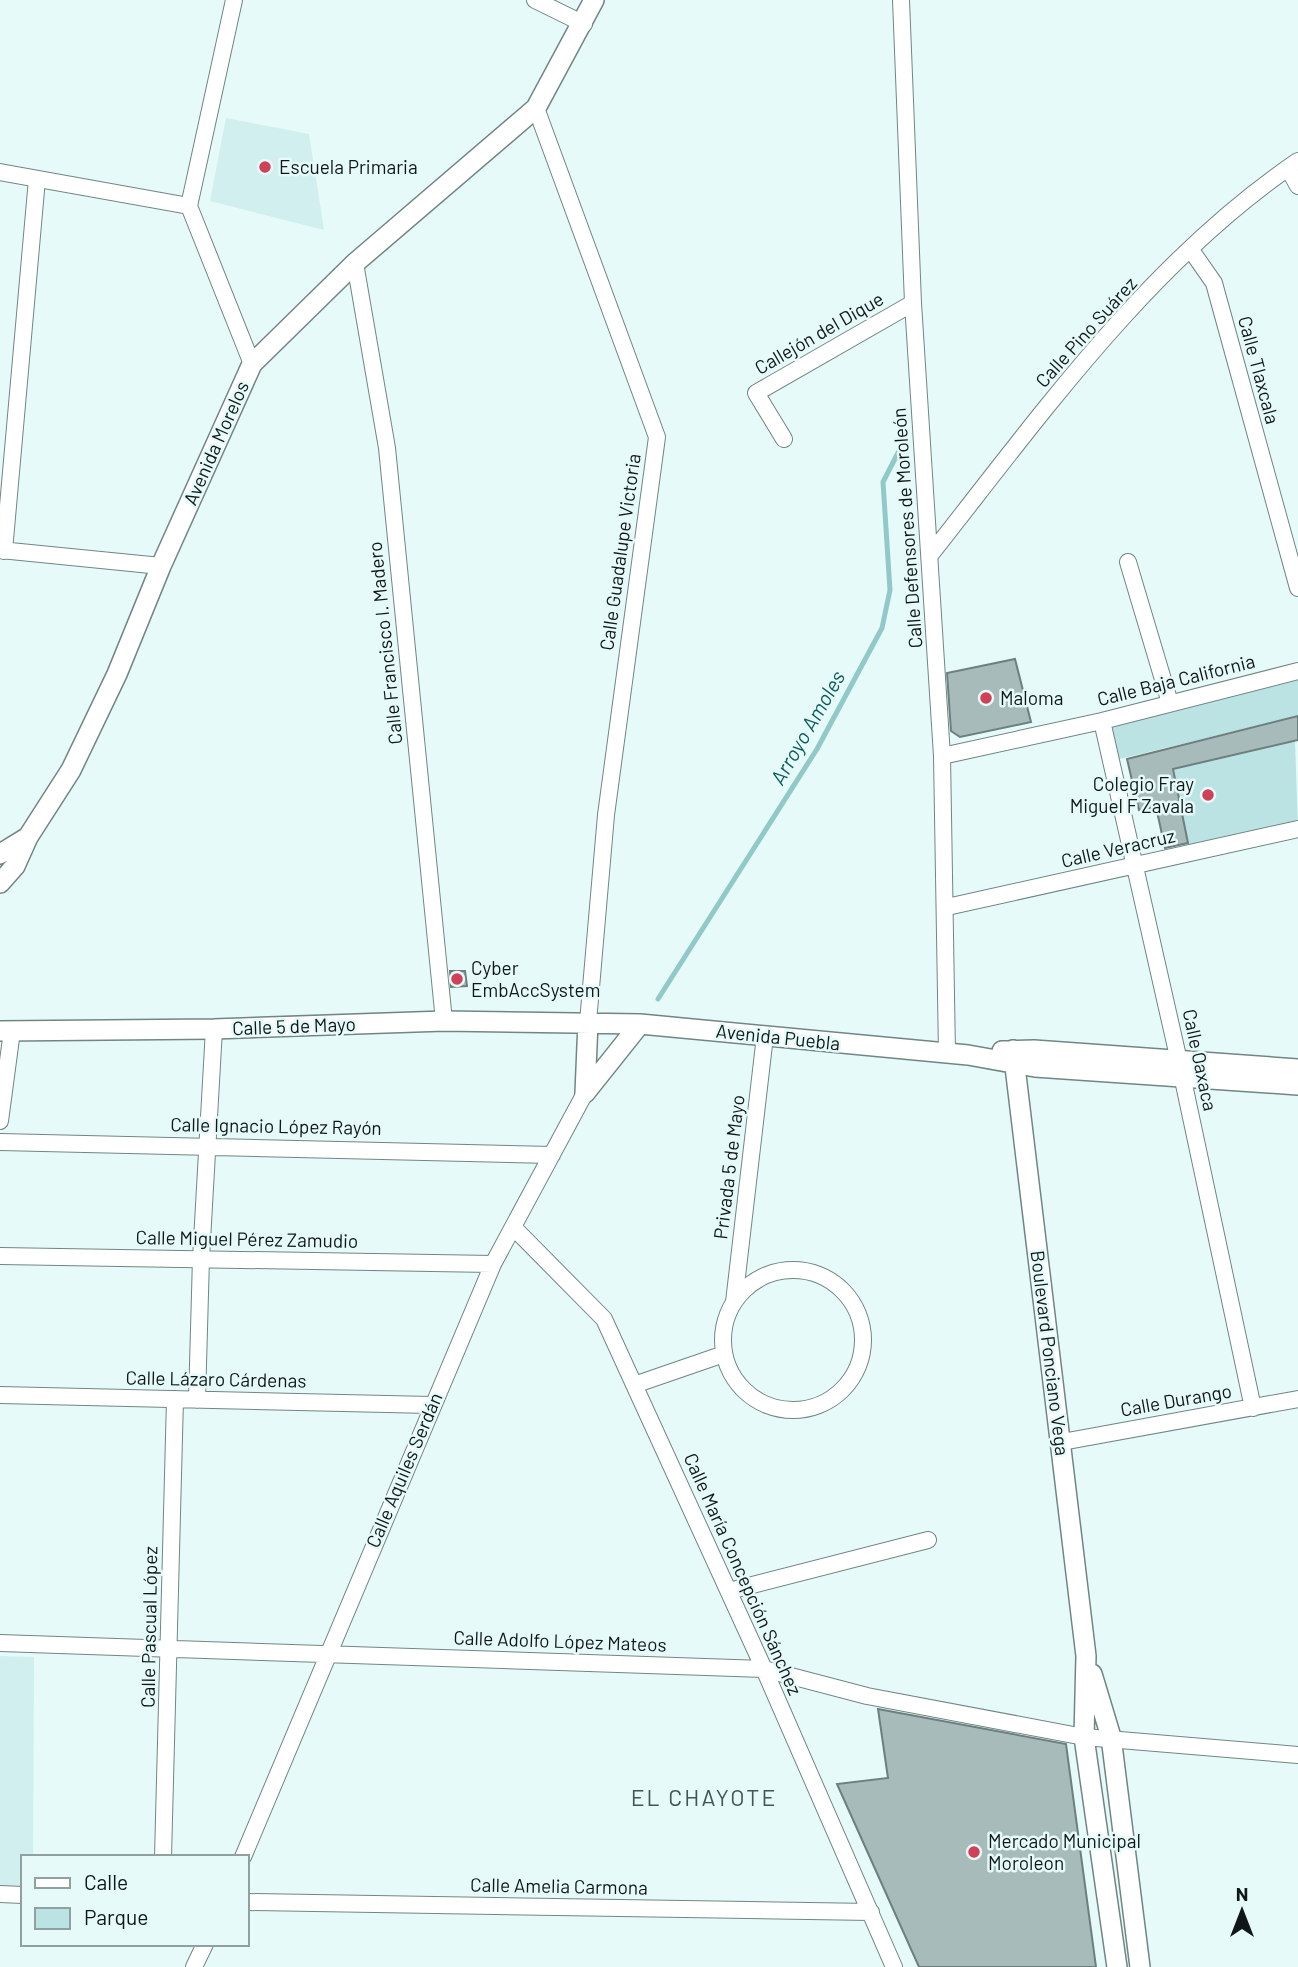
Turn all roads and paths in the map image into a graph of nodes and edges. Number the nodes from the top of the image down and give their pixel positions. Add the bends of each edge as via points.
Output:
1 (234, 0) edge
2 (535, 0) edge
3 (594, 0) edge
4 (901, 0) edge
5 (583, 24) junction
6 (536, 108) junction
7 (1293, 164) edge
8 (0, 172) edge
9 (37, 179) junction
10 (1298, 186) edge
11 (189, 206) junction
12 (1191, 250) junction
13 (355, 263) junction
14 (913, 303) junction
15 (252, 364) junction
16 (784, 439) dead end
17 (2, 551) edge
18 (931, 554) junction
19 (1128, 562) dead end
20 (161, 566) junction
21 (1298, 589) edge
22 (1298, 671) edge
23 (1170, 704) junction
24 (1102, 721) junction
25 (942, 756) junction
26 (1298, 829) edge
27 (28, 837) junction
28 (0, 853) edge
29 (1134, 866) junction
30 (0, 883) edge
31 (947, 907) junction
32 (444, 1021) junction
33 (588, 1022) junction
34 (640, 1024) junction
35 (214, 1029) junction
36 (6, 1031) edge
37 (765, 1036) junction
38 (947, 1054) junction
39 (1014, 1057) junction
40 (1298, 1069) edge
41 (1181, 1070) junction
42 (1298, 1086) edge
43 (585, 1093) junction
44 (0, 1121) edge
45 (0, 1142) edge
46 (206, 1145) junction
47 (552, 1155) junction
48 (513, 1227) junction
49 (0, 1256) edge
50 (201, 1258) junction
51 (493, 1264) junction
52 (734, 1303) junction
53 (724, 1354) junction
54 (634, 1385) junction
55 (0, 1395) edge
56 (175, 1399) junction
57 (197, 1399) junction
58 (1298, 1399) edge
59 (431, 1405) junction
60 (1253, 1408) junction
61 (1062, 1442) junction
62 (928, 1541) dead end
63 (729, 1591) junction
64 (0, 1643) edge
65 (170, 1650) junction
66 (326, 1654) junction
67 (1086, 1656) junction
68 (764, 1669) junction
69 (1084, 1737) junction
70 (1111, 1737) junction
71 (1298, 1755) edge
72 (163, 1855) edge
73 (244, 1855) edge
74 (0, 1894) edge
75 (21, 1895) edge
76 (248, 1902) edge
77 (872, 1912) junction
78 (204, 1946) edge
79 (194, 1967) edge
80 (894, 1967) edge
81 (1117, 1967) edge
82 (1140, 1967) edge

1 - 11 street
2 - 5 street
3 - 5 street
4 - 14 street, Calle Defensores de Moroleón
5 - 6 street
6 - 13 street, Avenida Morelos
6 - 33 street, Calle Guadalupe Victoria via 657,437 606,816
7 - 10 street
7 - 12 street, Calle Pino Suárez
8 - 9 street
9 - 11 street
9 - 17 street
11 - 15 street
12 - 18 street, Calle Pino Suárez via 1087,356
12 - 21 street, Calle Tlaxcala via 1214,283
13 - 15 street, Avenida Morelos
13 - 32 street, Calle Francisco I. Madero via 387,448
14 - 16 street, Callejón del Dique via 756,393
14 - 18 street, Calle Defensores de Moroleón
15 - 20 street, Avenida Morelos
17 - 20 street
18 - 25 street, Calle Defensores de Moroleón
19 - 23 street
20 - 27 street, Avenida Morelos via 71,770
22 - 23 street, Calle Baja California
23 - 24 street, Calle Baja California
24 - 25 street, Calle Baja California
24 - 29 street, Calle Oaxaca
25 - 31 street, Calle Defensores de Moroleón
26 - 29 street, Calle Veracruz
27 - 28 street, Avenida Morelos
27 - 30 street via 15,866
29 - 31 street, Calle Veracruz
29 - 41 street, Calle Oaxaca
31 - 38 street, Calle Defensores de Moroleón
32 - 33 street, Calle 5 de Mayo
32 - 35 street, Calle 5 de Mayo
33 - 34 street, Avenida Puebla
33 - 43 street, Calle Aquiles Serdán
34 - 37 street, Avenida Puebla
34 - 43 street, Calle Aquiles Serdán
35 - 36 street, Calle 5 de Mayo
35 - 46 street
36 - 44 street
37 - 38 street, Avenida Puebla
37 - 52 street, Privada 5 de Mayo
38 - 39 street, Avenida Puebla
39 - 41 street, Avenida Puebla
39 - 61 street, Boulevard Ponciano Vega
40 - 41 street, Avenida Puebla
41 - 42 street, Avenida Puebla
41 - 60 street, Calle Oaxaca
43 - 47 street, Calle Aquiles Serdán
45 - 46 street, Calle Ignacio López Rayón
46 - 47 street, Calle Ignacio López Rayón
46 - 50 street
47 - 48 street, Calle Aquiles Serdán
48 - 51 street, Calle Aquiles Serdán
48 - 54 street, Calle María Concepción Sánchez via 604,1319
49 - 50 street, Calle Miguel Pérez Zamudio
50 - 51 street, Calle Miguel Pérez Zamudio
50 - 57 street
51 - 59 street, Calle Aquiles Serdán
52 - 53 street, Privada 5 de Mayo via 726,1324
52 - 53 street, Privada 5 de Mayo via 749,1284 766,1273 785,1267 814,1270 843,1289 856,1308 862,1351 843,1391 822,1406 798,1412 773,1409 755,1400 733,1376
53 - 54 street
54 - 63 street, Calle María Concepción Sánchez
55 - 56 street, Calle Lázaro Cárdenas
56 - 57 street, Calle Lázaro Cárdenas
56 - 65 street, Calle Pascual López
57 - 59 street, Calle Lázaro Cárdenas
58 - 60 street, Calle Durango
59 - 66 street, Calle Aquiles Serdán
60 - 61 street, Calle Durango
61 - 67 street, Boulevard Ponciano Vega
62 - 63 street
63 - 68 street, Calle María Concepción Sánchez
64 - 65 street, Calle Adolfo López Mateos
65 - 66 street, Calle Adolfo López Mateos
65 - 72 street, Calle Pascual López
66 - 68 street, Calle Adolfo López Mateos
66 - 73 street, Calle Aquiles Serdán
67 - 69 street, Boulevard Ponciano Vega
67 - 70 street, Boulevard Ponciano Vega
68 - 69 street, Calle Adolfo López Mateos via 867,1696
68 - 77 street, Calle María Concepción Sánchez
69 - 70 street, Calle Adolfo López Mateos
69 - 81 street, Boulevard Ponciano Vega
70 - 71 street, Calle Adolfo López Mateos
70 - 82 street, Boulevard Ponciano Vega
74 - 75 street
76 - 77 street, Calle Amelia Carmona
77 - 80 street, Calle María Concepción Sánchez
78 - 79 street

